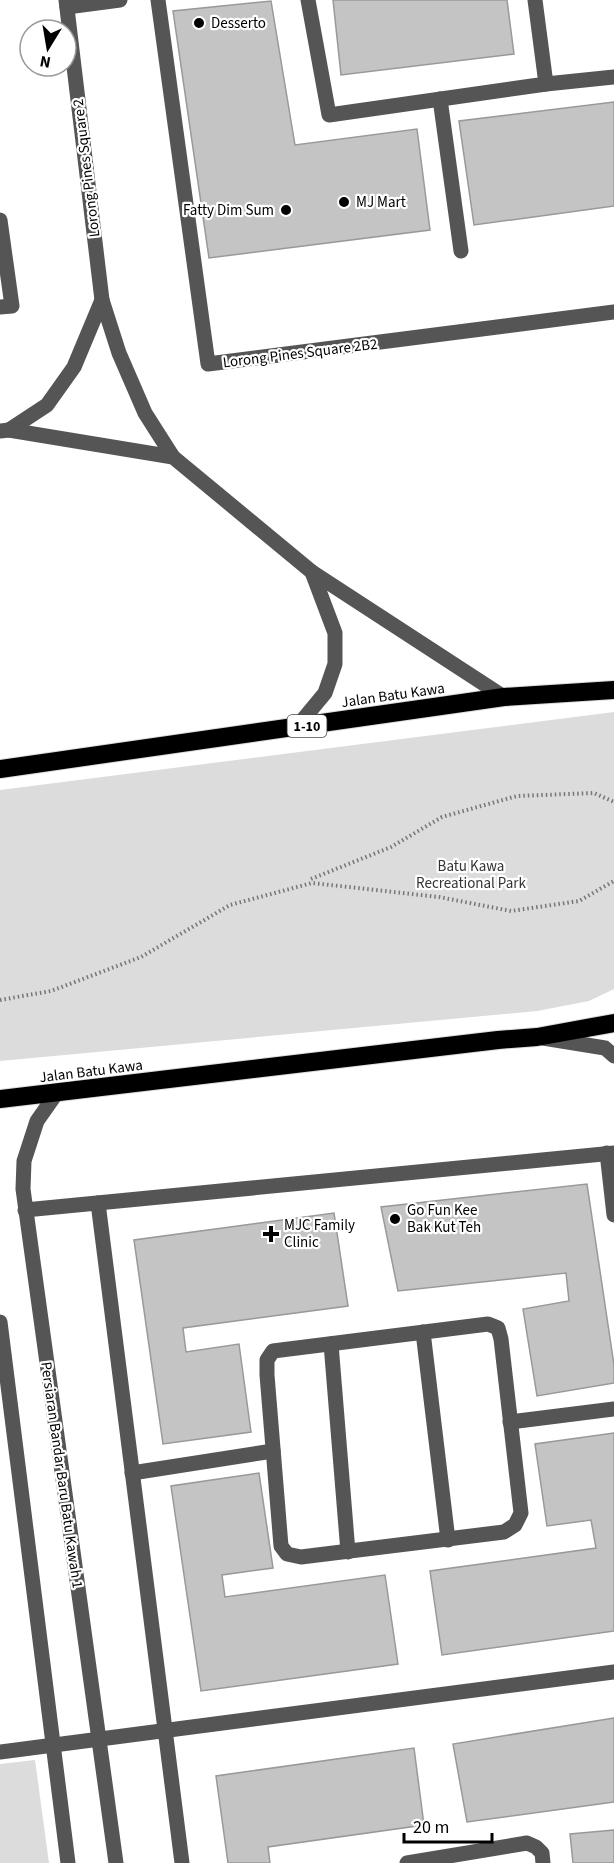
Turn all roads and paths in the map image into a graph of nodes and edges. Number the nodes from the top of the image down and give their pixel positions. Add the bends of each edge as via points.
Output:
1 (120, 0) edge
2 (158, 0) edge
3 (308, 0) edge
4 (535, 0) edge
5 (66, 3) edge
6 (614, 77) edge
7 (546, 84) junction
8 (440, 99) junction
9 (0, 220) edge
10 (461, 251) dead end
11 (102, 300) junction
12 (6, 306) edge
13 (614, 312) edge
14 (4, 431) edge
15 (172, 457) junction
16 (312, 572) junction
17 (614, 690) edge
18 (504, 697) junction
19 (296, 728) junction
20 (0, 769) edge
21 (614, 802) edge
22 (311, 879) dead end
23 (614, 881) edge
24 (0, 1000) edge
25 (614, 1023) edge
26 (537, 1037) junction
27 (614, 1056) edge
28 (56, 1094) junction
29 (0, 1099) edge
30 (610, 1153) edge
31 (98, 1203) junction
32 (25, 1210) junction
33 (614, 1215) edge
34 (0, 1322) edge
35 (423, 1332) junction
36 (331, 1344) junction
37 (614, 1409) edge
38 (510, 1422) junction
39 (273, 1451) junction
40 (132, 1473) junction
41 (448, 1540) junction
42 (348, 1552) junction
43 (614, 1672) edge
44 (165, 1730) junction
45 (98, 1738) junction
46 (54, 1745) junction
47 (0, 1752) edge
48 (479, 1857) edge
49 (68, 1863) edge
50 (116, 1863) edge
51 (182, 1863) edge
52 (406, 1863) edge
53 (543, 1863) edge

1 - 5 street
2 - 13 street, Lorong Pines Square 2B2 via 208,364
3 - 8 street via 328,115
4 - 7 street
5 - 11 street, Lorong Pines Square 2
6 - 7 street
7 - 8 street
8 - 10 street
9 - 12 street
11 - 14 street via 74,367 47,405
11 - 15 street, Lorong Pines Square 2 via 145,413
14 - 15 street
15 - 16 street
16 - 18 street
16 - 19 street via 335,633 335,664 325,693
17 - 18 highway, Jalan Batu Kawa / 1-10
18 - 19 highway, Jalan Batu Kawa / 1-10
19 - 20 highway, Jalan Batu Kawa / 1-10
21 - 22 path via 594,793 517,796 442,818 391,847
23 - 24 path via 579,902 511,911 439,897 312,883 230,905 141,957 51,991
25 - 26 highway, Jalan Batu Kawa
26 - 27 street via 605,1047
26 - 28 highway, Jalan Batu Kawa
28 - 29 highway, Jalan Batu Kawa
28 - 32 street, Persiaran Bandar Baru Batu Kawah 1 via 37,1121 24,1161
30 - 31 street
30 - 33 street
31 - 32 street
31 - 40 street
32 - 45 street, Persiaran Bandar Baru Batu Kawah 1
34 - 46 street
35 - 36 street
35 - 38 street via 488,1323 498,1328
35 - 41 street
36 - 39 street via 273,1351 267,1360
36 - 42 street
37 - 38 street
38 - 41 street via 520,1513 515,1526 504,1532
39 - 40 street
39 - 42 street via 281,1546 287,1554 301,1557
40 - 44 street
41 - 42 street
43 - 44 street
44 - 45 street
44 - 51 street
45 - 46 street
45 - 50 street, Persiaran Bandar Baru Batu Kawah 1
46 - 47 street
46 - 49 street
48 - 52 street
48 - 53 street via 527,1843 542,1853

